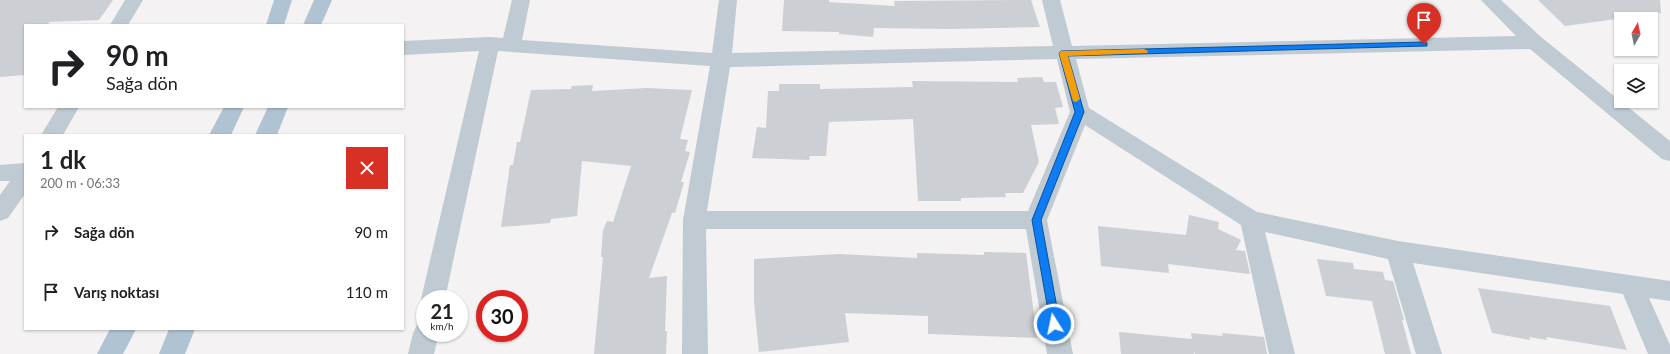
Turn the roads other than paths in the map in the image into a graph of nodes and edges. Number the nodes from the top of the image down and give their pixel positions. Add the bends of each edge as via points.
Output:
1 (134, 0) edge
2 (283, 0) edge
3 (323, 0) edge
4 (521, 0) edge
5 (728, 0) edge
6 (1051, 0) edge
7 (1490, 0) edge
8 (120, 24) edge
9 (275, 24) edge
10 (312, 24) edge
11 (1534, 42) junction
12 (490, 44) junction
13 (511, 45) junction
14 (404, 48) edge
15 (1064, 53) junction
16 (721, 60) junction
17 (68, 108) edge
18 (234, 108) edge
19 (278, 108) edge
20 (1080, 112) junction
21 (53, 134) edge
22 (220, 134) edge
23 (266, 134) edge
24 (1670, 153) edge
25 (24, 171) edge
26 (0, 173) edge
27 (24, 178) edge
28 (0, 212) edge
29 (694, 220) junction
30 (1036, 220) junction
31 (1251, 220) junction
32 (1398, 251) junction
33 (1632, 286) junction
34 (435, 290) edge
35 (1670, 290) edge
36 (122, 330) edge
37 (182, 330) edge
38 (424, 342) edge
39 (110, 354) edge
40 (172, 354) edge
41 (421, 354) edge
42 (695, 354) edge
43 (1060, 354) edge
44 (1282, 354) edge
45 (1429, 354) edge
46 (1662, 354) edge

1 - 8 street
2 - 9 main road
3 - 10 main road
4 - 13 street
5 - 16 street
6 - 15 street
7 - 11 street
11 - 15 street
11 - 24 street
12 - 13 street
12 - 14 street
12 - 34 street
13 - 16 street
15 - 16 street
15 - 20 street
16 - 29 street
17 - 21 street
18 - 22 main road
19 - 23 main road
20 - 30 street
20 - 31 street
25 - 26 street
27 - 28 street
29 - 30 street
29 - 42 street
30 - 43 street
31 - 32 street
31 - 44 street
32 - 33 street
32 - 45 street
33 - 35 street
33 - 46 street
36 - 39 main road
37 - 40 main road
38 - 41 street

